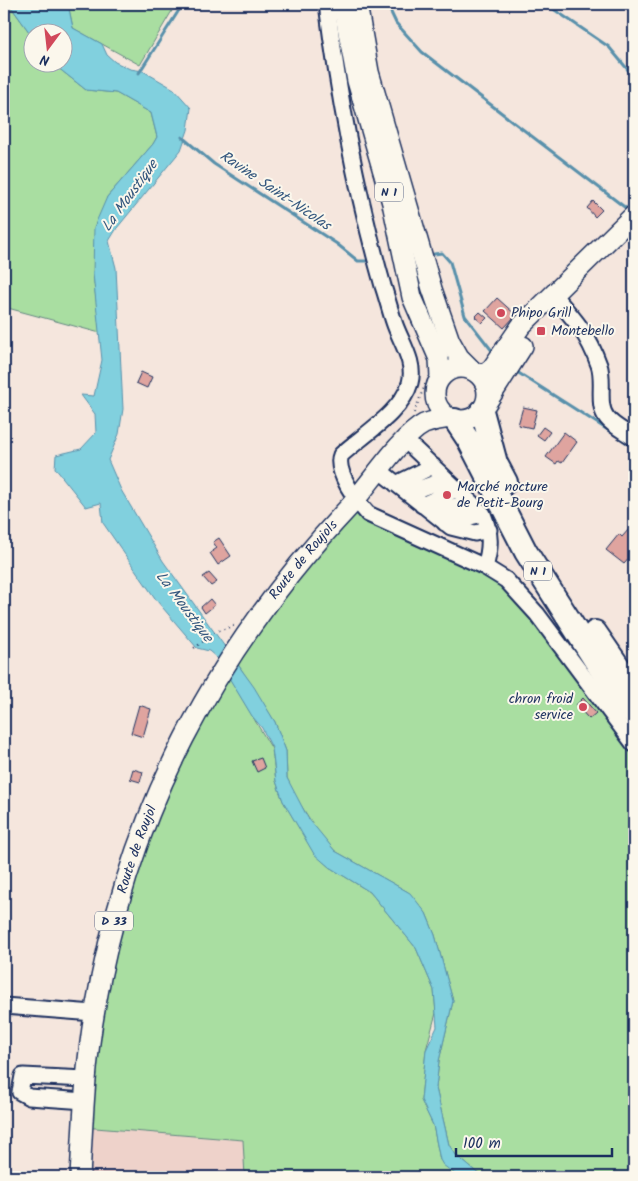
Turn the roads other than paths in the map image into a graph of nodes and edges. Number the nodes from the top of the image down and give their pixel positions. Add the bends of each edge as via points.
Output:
1 (327, 4) edge
2 (343, 4) edge
3 (357, 4) edge
4 (634, 215) edge
5 (550, 300) junction
6 (475, 372) junction
7 (438, 382) junction
8 (484, 407) junction
9 (452, 419) junction
10 (634, 438) edge
11 (403, 442) junction
12 (432, 466) junction
13 (380, 471) junction
14 (446, 479) junction
15 (396, 484) junction
16 (457, 489) junction
17 (408, 493) junction
18 (355, 500) junction
19 (470, 502) junction
20 (428, 509) junction
21 (483, 514) junction
22 (445, 523) junction
23 (489, 530) junction
24 (485, 567) junction
25 (213, 683) joint
26 (634, 689) edge
27 (634, 714) edge
28 (634, 744) edge
29 (4, 1006) edge
30 (94, 1013) junction
31 (86, 1079) junction
32 (85, 1101) junction
33 (80, 1177) edge

1 - 18 street via 346,126 370,236 394,322 412,370 406,396 397,408 341,455 340,467
2 - 7 main road, N 1 via 357,80 392,203 412,297 439,359
3 - 6 main road, N 1 via 369,72 429,281 450,341 459,357
4 - 5 main road
5 - 6 main road via 521,326 492,368 486,373
5 - 8 main road
5 - 10 street via 583,328 600,368 606,417
6 - 7 main road via 465,368 451,369
6 - 8 main road, N 1 via 487,388
7 - 9 main road, N 1 via 437,405
7 - 11 main road, Route de Roujols / D 33
8 - 9 main road via 472,418
8 - 26 highway, N 1 via 496,463 532,531 563,586
9 - 11 main road, Route de Roujols / D 33 via 425,424
9 - 27 highway, N 1 via 469,441 526,552 607,679
11 - 12 street
11 - 13 main road, Route de Roujols / D 33
12 - 14 street
12 - 15 street
13 - 15 street
13 - 18 main road, Route de Roujols / D 33
14 - 16 street
14 - 17 street
15 - 17 street
16 - 19 street
16 - 20 street
17 - 20 street
18 - 24 street via 380,521
18 - 25 main road, Route de Roujols / D 33 via 282,582
19 - 20 street
19 - 21 street
20 - 22 street
21 - 22 street
21 - 23 street
22 - 23 street via 460,531 475,533
23 - 24 street via 491,548
24 - 28 street via 518,590
25 - 30 main road, Route de Roujol / D 33 via 189,726 138,837 122,888
29 - 30 street
30 - 31 main road, Route de Roujol / D 33
31 - 32 main road, Route de Roujol / D 33
31 - 32 street via 23,1076 20,1092 29,1097
32 - 33 main road, Route de Roujol / D 33

